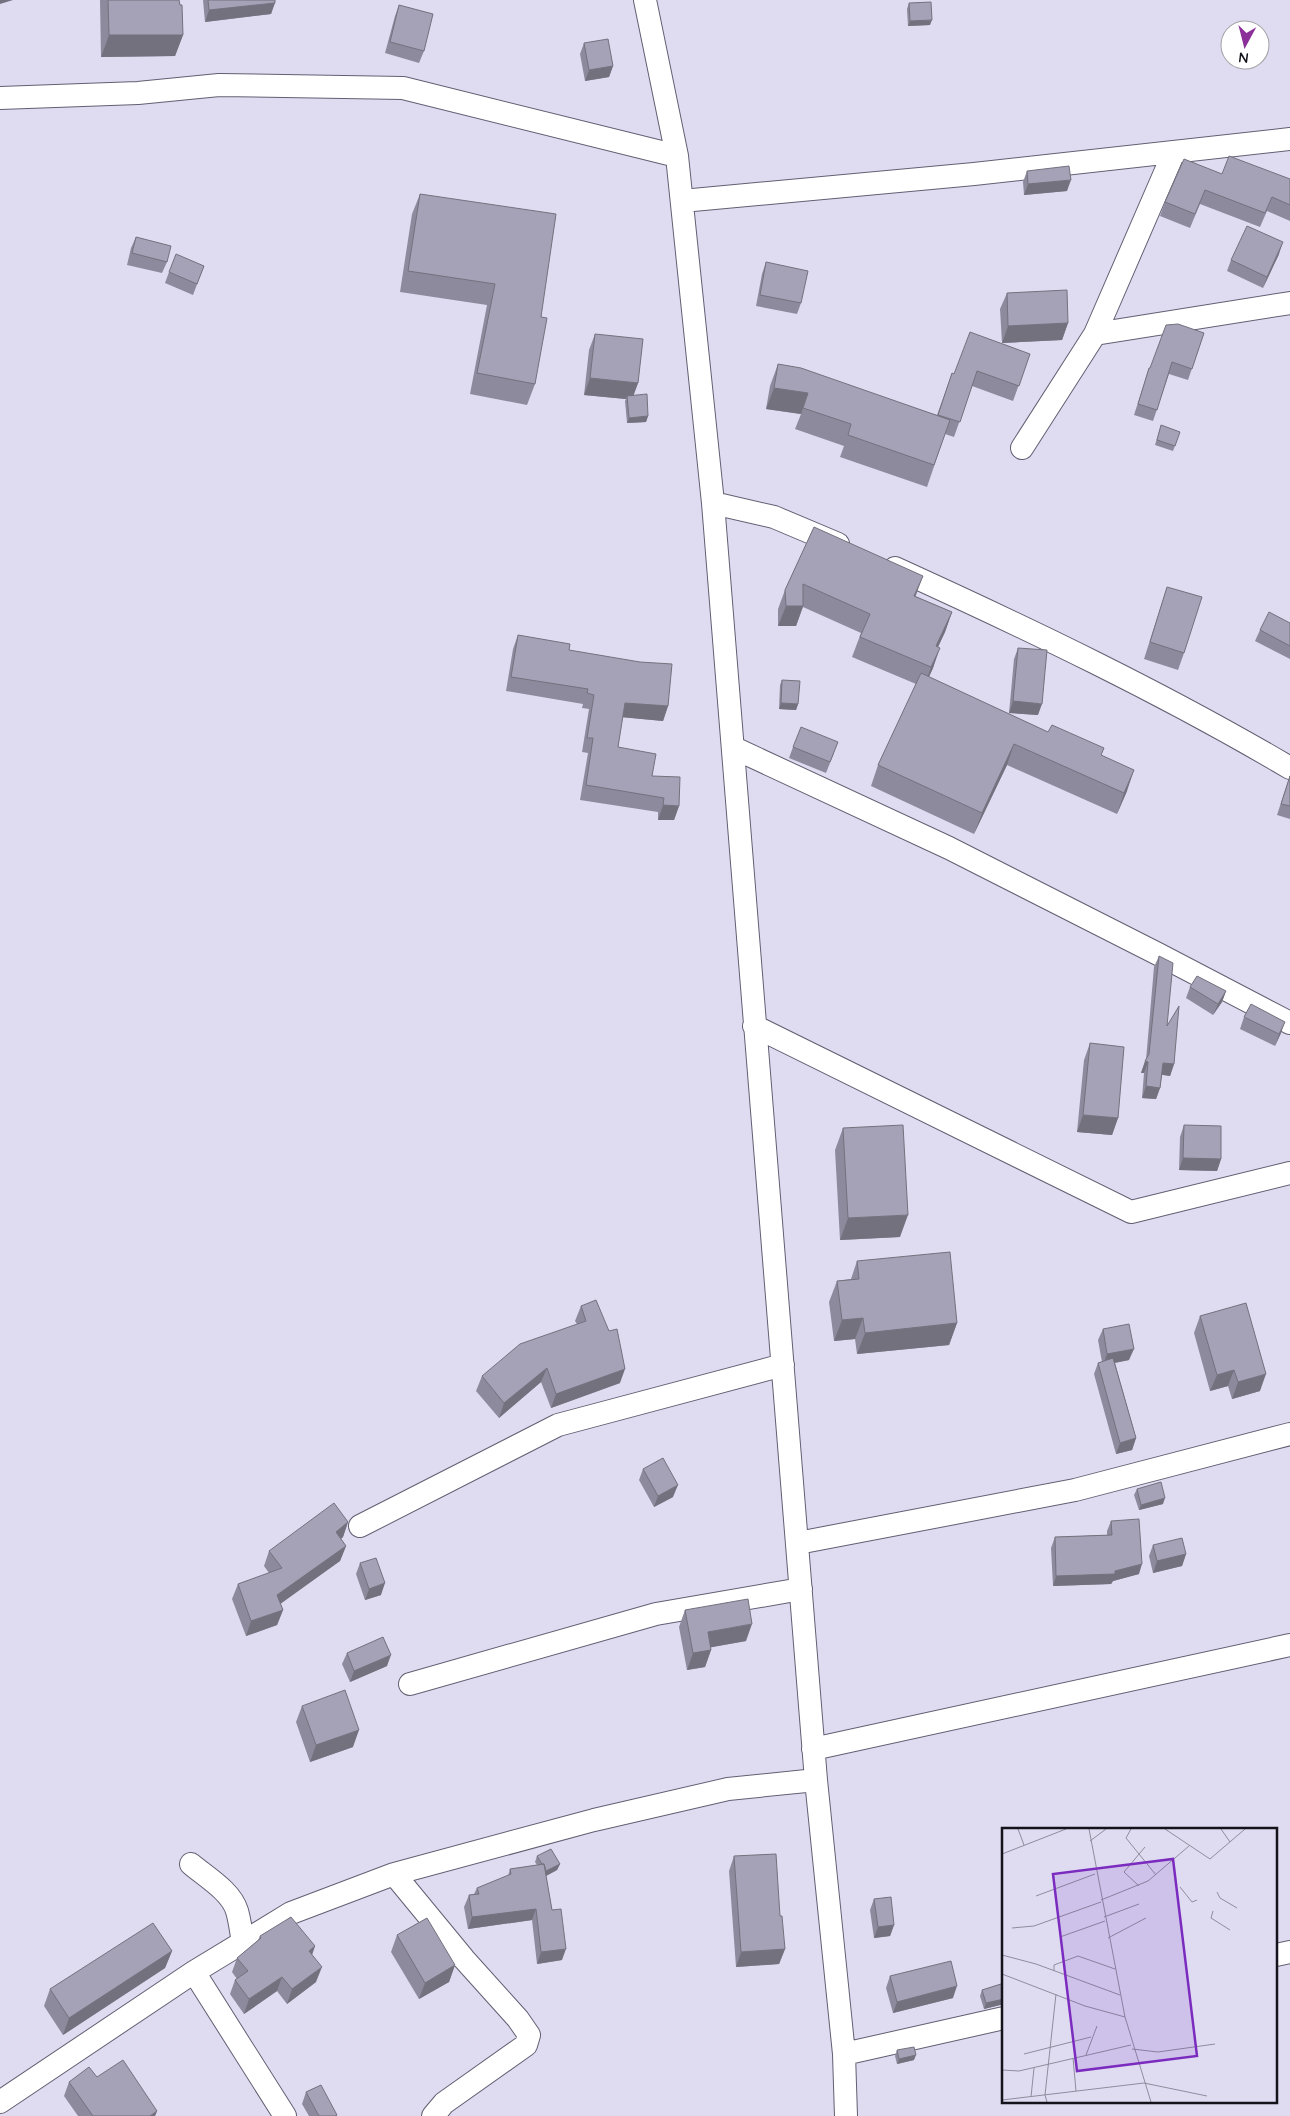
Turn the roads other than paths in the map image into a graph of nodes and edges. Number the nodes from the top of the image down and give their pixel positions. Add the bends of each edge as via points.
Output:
1 (645, 0) edge
2 (0, 98) edge
3 (1290, 139) edge
4 (1174, 152) junction
5 (677, 156) junction
6 (682, 201) junction
7 (1290, 303) edge
8 (1094, 334) junction
9 (1022, 448) dead end
10 (713, 503) junction
11 (734, 748) junction
12 (1290, 768) edge
13 (1290, 1023) edge
14 (754, 1026) junction
15 (1290, 1174) edge
16 (783, 1365) junction
17 (1290, 1434) edge
18 (360, 1526) dead end
19 (798, 1543) junction
20 (801, 1589) junction
21 (1290, 1645) edge
22 (410, 1684) dead end
23 (813, 1749) junction
24 (816, 1780) junction
25 (191, 1864) dead end
26 (394, 1874) junction
27 (243, 1942) junction
28 (194, 1972) junction
29 (1002, 2018) edge
30 (844, 2054) junction
31 (0, 2102) edge
32 (284, 2116) edge
33 (433, 2116) edge
34 (846, 2116) edge

1 - 5 street
2 - 5 street via 138,93 219,85 402,88
3 - 4 street
4 - 6 street
4 - 8 street
5 - 6 street
6 - 10 street
7 - 8 street
8 - 9 street
10 - 11 street
10 - 12 street via 774,518 978,606 1121,676
11 - 13 street via 949,848
11 - 14 street
14 - 15 street via 1131,1212
14 - 16 street
16 - 18 street via 558,1425
16 - 19 street
17 - 19 street via 1075,1490
19 - 20 street
20 - 22 street via 656,1614
20 - 23 street
21 - 23 street
23 - 24 street
24 - 26 street via 728,1789 594,1820
24 - 30 street
25 - 27 street via 229,1897 237,1910
26 - 27 street via 291,1913
26 - 33 street via 529,2035 526,2045 444,2103
27 - 28 street
28 - 31 street
28 - 32 street
29 - 30 street
30 - 34 street

